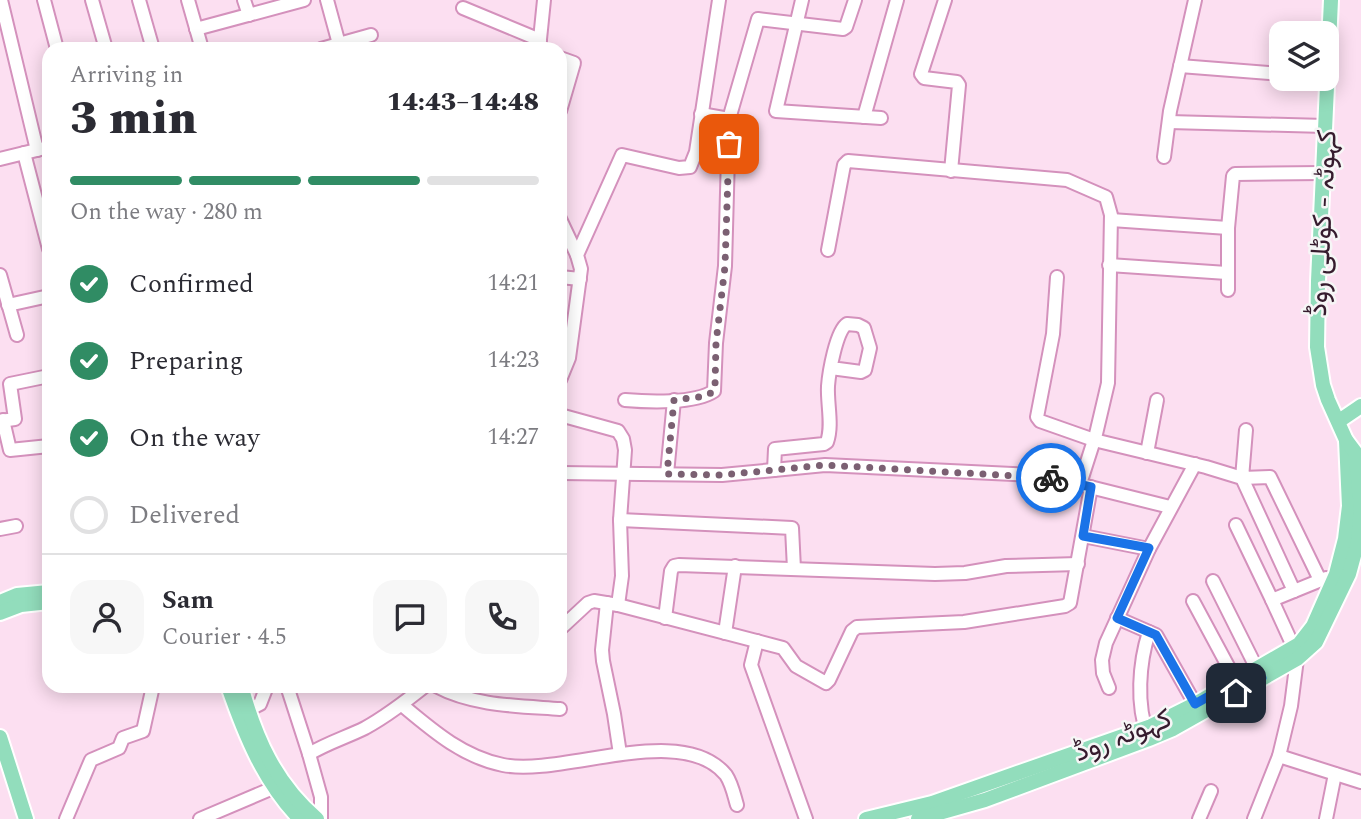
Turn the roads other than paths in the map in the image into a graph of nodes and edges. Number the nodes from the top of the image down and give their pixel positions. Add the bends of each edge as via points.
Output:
1 (1, 0) edge
2 (44, 0) edge
3 (92, 0) edge
4 (139, 0) edge
5 (188, 0) edge
6 (244, 0) edge
7 (304, 0) edge
8 (327, 0) edge
9 (544, 0) edge
10 (719, 0) edge
11 (802, 0) edge
12 (855, 0) edge
13 (897, 0) edge
14 (945, 0) edge
15 (1195, 0) edge
16 (1332, 0) edge
17 (463, 8) dead end
18 (249, 15) junction
19 (1331, 21) edge
20 (795, 24) junction
21 (196, 29) junction
22 (371, 35) dead end
23 (55, 42) edge
24 (105, 42) edge
25 (151, 42) edge
26 (200, 42) edge
27 (338, 42) edge
28 (346, 42) edge
29 (534, 42) edge
30 (540, 42) edge
31 (567, 60) edge
32 (1180, 66) junction
33 (1269, 73) edge
34 (567, 87) edge
35 (1326, 91) edge
36 (701, 114) junction
37 (864, 117) junction
38 (881, 118) dead end
39 (729, 119) junction
40 (1168, 122) junction
41 (1325, 127) junction
42 (37, 150) edge
43 (1164, 157) dead end
44 (0, 159) edge
45 (951, 171) junction
46 (1323, 173) junction
47 (42, 191) edge
48 (1111, 220) junction
49 (1228, 228) junction
50 (567, 234) edge
51 (828, 250) dead end
52 (577, 255) junction
53 (1109, 265) junction
54 (1227, 273) junction
55 (0, 275) edge
56 (1057, 277) dead end
57 (567, 278) edge
58 (580, 279) junction
59 (1228, 290) dead end
60 (42, 298) edge
61 (8, 305) junction
62 (17, 335) dead end
63 (567, 363) edge
64 (831, 368) dead end
65 (42, 377) edge
66 (625, 400) dead end
67 (674, 400) junction
68 (1157, 400) dead end
69 (1361, 406) edge
70 (567, 417) edge
71 (2, 421) edge
72 (1339, 421) junction
73 (1246, 430) dead end
74 (1094, 440) junction
75 (1346, 440) junction
76 (42, 447) edge
77 (1147, 453) junction
78 (1195, 464) junction
79 (774, 470) junction
80 (567, 473) edge
81 (622, 473) junction
82 (667, 474) junction
83 (1242, 478) junction
84 (1086, 486) junction
85 (1170, 507) junction
86 (620, 520) junction
87 (1236, 525) dead end
88 (16, 526) dead end
89 (0, 529) edge
90 (1083, 536) junction
91 (1359, 542) edge
92 (1149, 548) junction
93 (1078, 564) junction
94 (735, 566) junction
95 (794, 569) junction
96 (1336, 574) junction
97 (1320, 580) junction
98 (1213, 581) dead end
99 (1294, 591) junction
100 (42, 593) edge
101 (1272, 600) junction
102 (1193, 601) dead end
103 (0, 602) edge
104 (42, 603) edge
105 (612, 604) junction
106 (0, 613) edge
107 (665, 618) junction
108 (1117, 618) junction
109 (567, 622) edge
110 (1149, 632) junction
111 (725, 633) junction
112 (757, 641) junction
113 (1296, 653) junction
114 (1259, 673) junction
115 (1236, 681) junction
116 (1108, 688) dead end
117 (151, 693) edge
118 (231, 693) edge
119 (243, 693) edge
120 (264, 693) edge
121 (288, 693) edge
122 (417, 693) edge
123 (452, 693) edge
124 (1195, 704) junction
125 (402, 705) junction
126 (561, 709) dead end
127 (248, 710) junction
128 (1147, 734) junction
129 (0, 737) edge
130 (310, 754) junction
131 (620, 754) junction
132 (1279, 756) junction
133 (1335, 774) junction
134 (1361, 782) edge
135 (273, 788) junction
136 (1211, 791) dead end
137 (737, 805) dead end
138 (26, 819) edge
139 (66, 819) edge
140 (201, 819) edge
141 (300, 819) edge
142 (319, 819) edge
143 (806, 819) edge
144 (866, 819) edge
145 (918, 819) edge
146 (1199, 819) edge
147 (1254, 819) edge
148 (1326, 819) edge

1 - 42 street
2 - 23 street
3 - 24 street
4 - 25 street
5 - 21 street
6 - 18 street
7 - 18 street
8 - 27 street
9 - 30 street
10 - 36 street
11 - 20 street
12 - 20 street via 843,29
13 - 37 street
14 - 45 street via 921,74 959,85
15 - 32 street
16 - 19 main road, کہوٹہ - کوٹلی روڈ
17 - 29 street
18 - 21 street
20 - 37 street via 776,111
20 - 39 street via 758,19
21 - 26 street
22 - 28 street
31 - 34 street via 574,63
32 - 33 street
32 - 40 street
35 - 41 main road, کہوٹہ - کوٹلی روڈ
36 - 39 street
36 - 52 street via 690,167 622,155
37 - 38 street
39 - 67 street via 725,266 714,391
40 - 41 street
40 - 43 street
41 - 46 main road, کہوٹہ - کوٹلی روڈ
42 - 44 street
42 - 47 street
45 - 48 street via 1067,180 1106,197
45 - 51 street via 845,162
46 - 49 street via 1235,174
46 - 72 main road, کہوٹہ - کوٹلی روڈ via 1317,347 1323,385
48 - 49 street
48 - 53 street
49 - 54 street
50 - 52 street
52 - 58 street
53 - 54 street
53 - 74 street via 1109,370
54 - 59 street
55 - 61 street
56 - 74 street via 1053,334 1037,417
57 - 58 street
58 - 63 street
60 - 61 street
61 - 62 street
64 - 79 street via 827,442 775,449
65 - 71 street via 10,384 15,419
66 - 67 street
67 - 82 street
68 - 77 street
69 - 72 main road
70 - 81 street via 618,431 625,450
71 - 76 street via 10,450
72 - 75 main road, کہوٹہ - کوٹلی روڈ
73 - 83 street
74 - 77 street
74 - 84 street
75 - 91 main road, کہوٹہ روڈ via 1355,452 1360,486
75 - 96 main road, کہوٹہ روڈ via 1348,516
77 - 78 street
78 - 83 street
78 - 85 street
79 - 82 street
79 - 84 street via 848,466 1034,475
80 - 81 street
81 - 82 street
81 - 86 street
83 - 97 street via 1270,477
83 - 99 street
84 - 85 street
84 - 90 street
85 - 92 street
86 - 95 street via 792,528
86 - 105 street via 622,576
87 - 101 street
88 - 89 street
90 - 92 street
90 - 93 street
91 - 113 main road, کہوٹہ روڈ via 1321,633 1311,648
92 - 108 street
93 - 95 street via 935,574
93 - 112 street via 1072,598 1065,606 964,622 857,627 825,683 796,666 783,648
94 - 95 street
94 - 107 street via 674,566
94 - 111 street
96 - 97 street
96 - 113 main road, کہوٹہ روڈ
97 - 99 street
98 - 114 street
99 - 101 street
100 - 103 main road
101 - 113 street
102 - 115 street
104 - 106 main road
105 - 107 street
105 - 109 street via 588,603
105 - 131 street via 602,650
107 - 111 street
108 - 110 street
108 - 116 street via 1102,660
110 - 124 street via 1156,635
110 - 128 street via 1141,678
111 - 112 street
112 - 143 street via 751,664
113 - 114 main road, کہوٹہ روڈ
113 - 132 street via 1291,706
114 - 115 main road, کہوٹہ روڈ
114 - 128 main road, کہوٹہ روڈ via 1173,729
115 - 124 main road, کہوٹہ روڈ
117 - 139 street via 143,731 90,760
118 - 135 main road
119 - 127 main road
120 - 127 street via 260,704
121 - 130 street
122 - 125 street
123 - 126 street via 502,704
124 - 128 main road, کہوٹہ روڈ
125 - 130 street
125 - 131 street via 443,739 506,766 559,764
127 - 142 main road via 282,783
128 - 144 main road, کہوٹہ روڈ via 932,803
128 - 145 main road, کہوٹہ روڈ via 985,800
129 - 138 main road
130 - 142 street via 321,797
131 - 137 street via 655,751 704,757 731,783
132 - 133 street
132 - 147 street
133 - 134 street
133 - 148 street
135 - 140 street
135 - 141 main road
136 - 146 street

